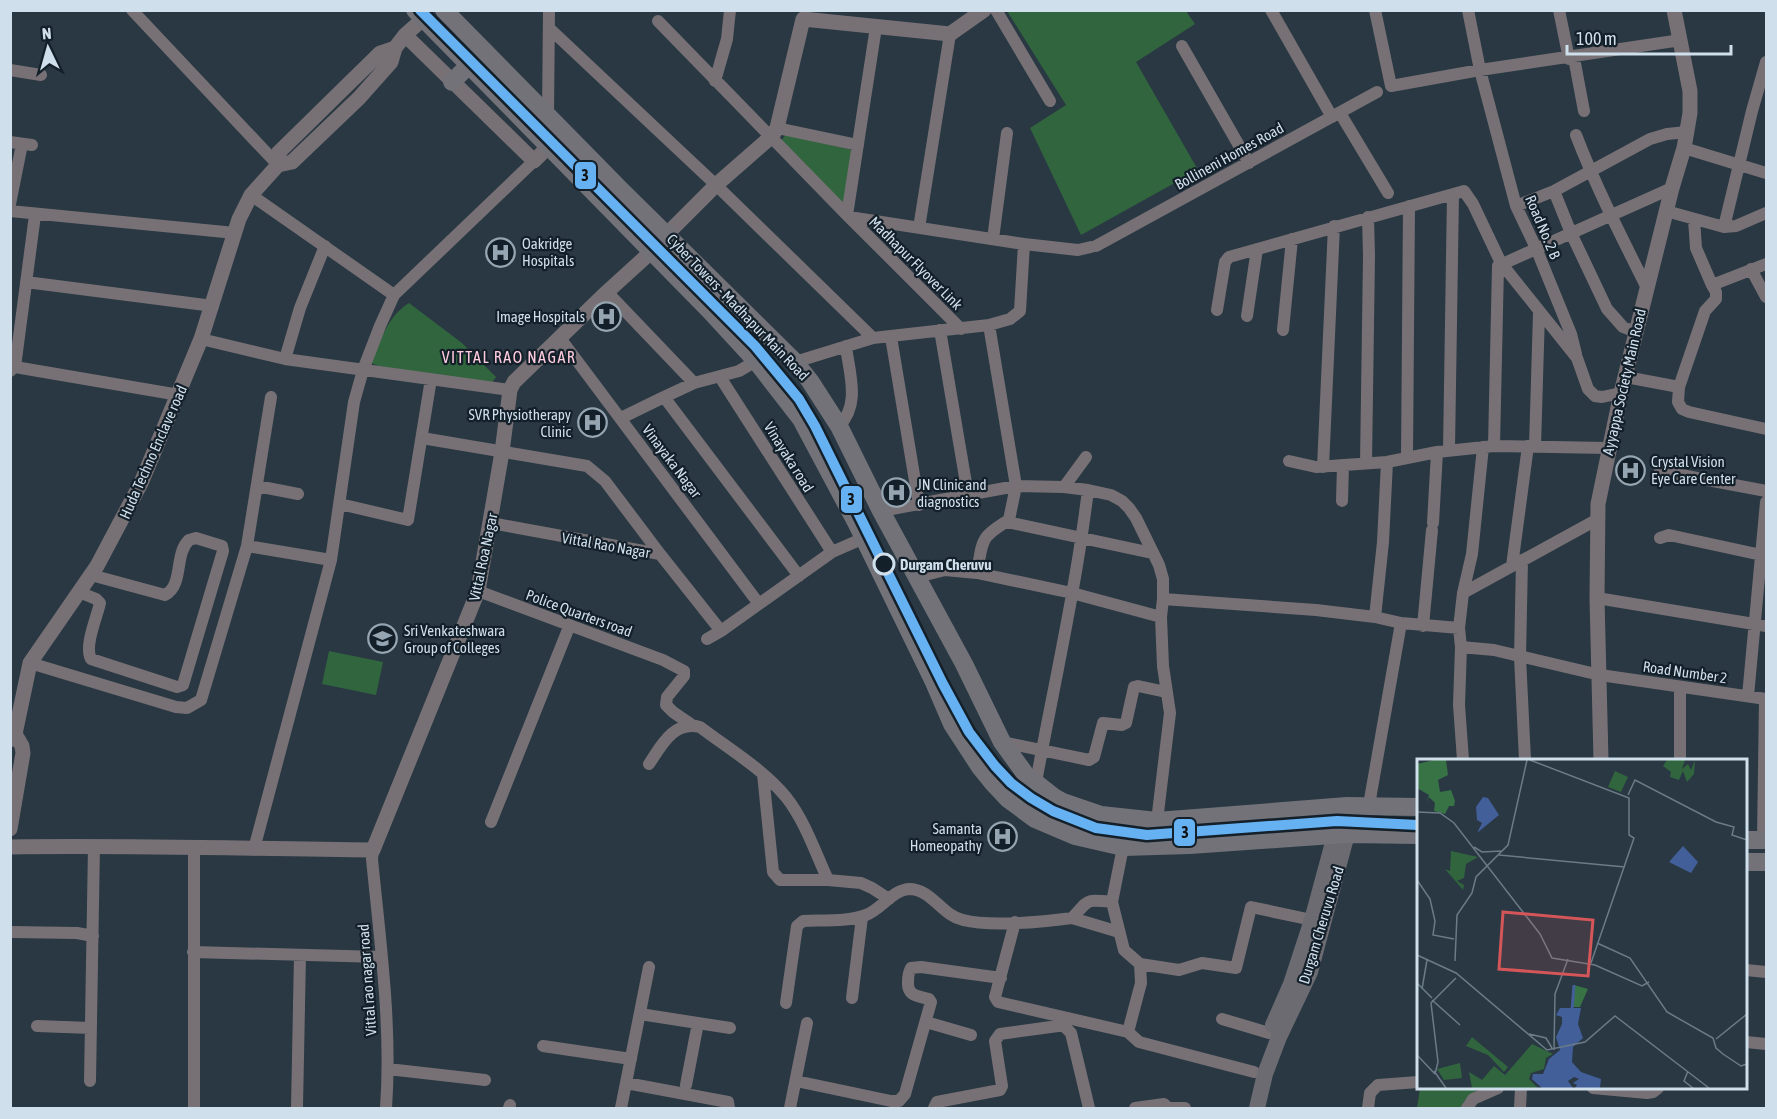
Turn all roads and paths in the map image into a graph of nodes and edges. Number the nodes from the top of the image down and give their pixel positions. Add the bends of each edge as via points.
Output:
1 (132, 10) edge
2 (444, 10) edge
3 (549, 10) edge
4 (730, 10) edge
5 (984, 10) edge
6 (996, 10) edge
7 (1271, 10) edge
8 (1375, 10) edge
9 (1468, 10) edge
10 (1559, 10) edge
11 (1674, 10) edge
12 (419, 15) edge
13 (803, 15) edge
14 (658, 21) dead end
15 (876, 27) junction
16 (549, 28) junction
17 (950, 34) junction
18 (405, 35) junction
19 (1681, 40) junction
20 (1182, 46) dead end
21 (1571, 58) junction
22 (1767, 62) edge
23 (469, 65) junction
24 (10, 70) edge
25 (1480, 70) junction
26 (41, 75) dead end
27 (715, 81) junction
28 (452, 82) junction
29 (1377, 92) dead end
30 (1050, 101) dead end
31 (1584, 111) dead end
32 (548, 115) junction
33 (1336, 115) junction
34 (775, 132) junction
35 (1687, 132) junction
36 (1007, 133) dead end
37 (1576, 135) dead end
38 (858, 145) junction
39 (549, 146) junction
40 (19, 147) edge
41 (1684, 148) junction
42 (534, 161) junction
43 (1249, 163) junction
44 (278, 165) junction
45 (1739, 165) junction
46 (1590, 172) junction
47 (1767, 173) edge
48 (716, 185) junction
49 (1672, 188) junction
50 (1554, 191) junction
51 (1388, 193) dead end
52 (1453, 194) junction
53 (251, 195) junction
54 (10, 204) edge
55 (1409, 206) junction
56 (1516, 206) junction
57 (10, 211) edge
58 (1666, 211) junction
59 (1767, 213) edge
60 (35, 215) junction
61 (848, 216) junction
62 (1610, 216) junction
63 (1368, 217) junction
64 (1694, 219) junction
65 (1334, 226) junction
66 (1724, 227) junction
67 (919, 228) junction
68 (235, 233) junction
69 (1571, 233) junction
70 (667, 234) junction
71 (993, 239) junction
72 (1292, 239) junction
73 (1024, 244) junction
74 (325, 246) junction
75 (1093, 247) joint
76 (1257, 249) junction
77 (1536, 249) junction
78 (651, 252) junction
79 (1501, 263) junction
80 (1767, 264) edge
81 (1751, 269) junction
82 (26, 282) junction
83 (1712, 285) junction
84 (1646, 286) junction
85 (607, 292) junction
86 (394, 295) junction
87 (1767, 297) edge
88 (213, 306) junction
89 (1217, 310) dead end
90 (1539, 313) junction
91 (1247, 316) dead end
92 (989, 325) junction
93 (961, 329) junction
94 (940, 330) junction
95 (1283, 330) dead end
96 (1636, 332) junction
97 (891, 336) junction
98 (560, 338) junction
99 (873, 338) junction
100 (201, 339) junction
101 (846, 346) junction
102 (1577, 358) junction
103 (285, 359) junction
104 (756, 361) junction
105 (795, 362) junction
106 (13, 369) edge
107 (363, 370) junction
108 (720, 377) junction
109 (1626, 377) junction
110 (431, 379) junction
111 (694, 383) junction
112 (1679, 387) junction
113 (510, 390) junction
114 (1621, 393) junction
115 (179, 395) junction
116 (271, 397) dead end
117 (664, 397) junction
118 (621, 418) junction
119 (839, 426) junction
120 (1767, 429) edge
121 (422, 438) junction
122 (1531, 446) junction
123 (1489, 447) junction
124 (1608, 448) junction
125 (1443, 451) junction
126 (502, 452) junction
127 (1407, 457) junction
128 (1086, 458) dead end
129 (1289, 461) dead end
130 (1387, 462) junction
131 (1366, 463) junction
132 (1343, 465) junction
133 (1323, 467) junction
134 (1660, 471) dead end
135 (257, 486) junction
136 (1016, 486) junction
137 (1064, 487) junction
138 (1088, 490) junction
139 (1767, 491) edge
140 (298, 494) dead end
141 (968, 495) junction
142 (1342, 501) dead end
143 (1767, 502) edge
144 (340, 504) junction
145 (919, 505) junction
146 (881, 512) junction
147 (1598, 519) junction
148 (1007, 522) junction
149 (491, 523) junction
150 (864, 537) junction
151 (1082, 537) junction
152 (1660, 538) dead end
153 (247, 546) junction
154 (832, 552) junction
155 (1152, 553) junction
156 (660, 554) junction
157 (1764, 556) edge
158 (331, 560) junction
159 (1517, 563) junction
160 (977, 573) junction
161 (91, 574) junction
162 (799, 576) junction
163 (917, 577) junction
164 (107, 579) junction
165 (478, 591) junction
166 (79, 592) junction
167 (1072, 593) junction
168 (1463, 593) junction
169 (1598, 598) junction
170 (96, 599) junction
171 (1163, 599) junction
172 (759, 604) junction
173 (1161, 617) junction
174 (1375, 617) junction
175 (1401, 623) junction
176 (1423, 626) junction
177 (1761, 626) edge
178 (569, 627) junction
179 (1459, 628) junction
180 (721, 632) junction
181 (707, 639) dead end
182 (1461, 647) junction
183 (1520, 657) junction
184 (30, 663) junction
185 (1600, 675) junction
186 (1680, 687) junction
187 (1166, 692) junction
188 (1748, 696) junction
189 (1766, 699) edge
190 (692, 725) junction
191 (13, 737) edge
192 (1002, 742) junction
193 (1042, 750) junction
194 (1463, 759) edge
195 (1525, 759) edge
196 (1601, 759) edge
197 (1680, 759) edge
198 (649, 764) dead end
199 (763, 774) junction
200 (1035, 782) junction
201 (1369, 805) junction
202 (1341, 806) junction
203 (1417, 807) edge
204 (1157, 821) junction
205 (491, 822) dead end
206 (10, 829) edge
207 (1417, 834) edge
208 (1341, 835) junction
209 (1758, 840) edge
210 (94, 846) junction
211 (10, 847) edge
212 (1123, 847) junction
213 (194, 849) junction
214 (254, 849) junction
215 (373, 850) junction
216 (1747, 862) edge
217 (1767, 862) edge
218 (828, 880) junction
219 (889, 899) junction
220 (1112, 902) junction
221 (862, 917) junction
222 (1072, 918) junction
223 (1312, 920) junction
224 (1015, 922) junction
225 (10, 932) edge
226 (1119, 932) junction
227 (93, 936) junction
228 (193, 952) junction
229 (300, 955) junction
230 (381, 957) junction
231 (1140, 964) junction
232 (649, 967) dead end
233 (1747, 970) edge
234 (1767, 972) edge
235 (1001, 978) junction
236 (852, 998) dead end
237 (786, 1002) dead end
238 (640, 1014) junction
239 (1222, 1019) dead end
240 (698, 1023) junction
241 (807, 1023) dead end
242 (928, 1024) junction
243 (37, 1026) dead end
244 (91, 1028) junction
245 (730, 1028) dead end
246 (972, 1032) dead end
247 (1128, 1032) junction
248 (1269, 1034) junction
249 (1747, 1042) edge
250 (1767, 1044) edge
251 (543, 1046) dead end
252 (631, 1059) junction
253 (388, 1070) junction
254 (1260, 1073) junction
255 (485, 1080) dead end
256 (90, 1081) dead end
257 (796, 1081) junction
258 (1417, 1082) edge
259 (626, 1083) junction
260 (686, 1085) dead end
261 (1496, 1089) edge
262 (1521, 1089) edge
263 (1604, 1089) edge
264 (1657, 1089) edge
265 (194, 1108) edge
266 (297, 1108) edge
267 (386, 1108) edge
268 (621, 1108) edge
269 (729, 1108) edge
270 (790, 1108) edge
271 (934, 1108) edge
272 (1089, 1108) edge
273 (1135, 1108) edge
274 (1170, 1108) edge
275 (1185, 1108) edge
276 (1245, 1108) edge
277 (1257, 1108) edge
278 (1368, 1108) edge
279 (1467, 1108) edge
280 (1520, 1108) edge

1 - 44 street
2 - 32 main road, Cyber Towers - Madhapur Main Road
3 - 16 street
4 - 27 street via 727,39
5 - 17 street
6 - 30 street
7 - 33 street
8 - 25 street via 1391,86
9 - 25 street, Road No. 2 B
10 - 21 street
11 - 19 street, Ayyappa Society Main Road
12 - 18 street, Huda Techno Enclave road
12 - 23 main road, Cyber Towers - Madhapur Main Road
13 - 15 street
13 - 34 street
14 - 27 street
15 - 17 street
15 - 38 street
16 - 32 street
16 - 48 street
17 - 67 street, Madhapur Flyover Link
18 - 28 street
18 - 44 street, Huda Techno Enclave road via 395,48 380,52 278,153
19 - 21 street
19 - 35 street, Ayyappa Society Main Road via 1690,91
20 - 43 street
21 - 25 street
21 - 31 street
22 - 45 street
23 - 28 main road
23 - 39 main road, Cyber Towers - Madhapur Main Road
24 - 26 street
25 - 56 street, Road No. 2 B
27 - 34 street
28 - 42 street
29 - 33 street, Bollineni Homes Road
32 - 70 main road, Cyber Towers - Madhapur Main Road
33 - 43 street, Bollineni Homes Road
33 - 51 street
34 - 38 street
34 - 48 street
34 - 61 street
35 - 41 street, Ayyappa Society Main Road
35 - 46 street via 1650,139
36 - 71 street
37 - 46 street
38 - 61 street
39 - 42 street
39 - 78 main road, Cyber Towers - Madhapur Main Road
40 - 54 street
41 - 45 street
41 - 49 street, Ayyappa Society Main Road
42 - 86 street
43 - 75 street, Bollineni Homes Road
44 - 53 street, Huda Techno Enclave road
45 - 47 street
45 - 66 street
46 - 50 street
46 - 62 street
48 - 70 street
48 - 99 street
49 - 58 street, Ayyappa Society Main Road
49 - 62 street
50 - 56 street
50 - 69 street
52 - 55 street
52 - 79 street via 1464,191
52 - 125 street
53 - 68 street, Huda Techno Enclave road
53 - 74 street
55 - 63 street
55 - 127 street
56 - 77 street, Road No. 2 B
57 - 60 street
58 - 64 street
58 - 84 street, Ayyappa Society Main Road
59 - 66 street
60 - 68 street
60 - 82 street
61 - 67 street, Madhapur Flyover Link
61 - 93 street, Madhapur Flyover Link
62 - 69 street
62 - 84 street
63 - 65 street
63 - 131 street
64 - 66 street
64 - 83 street via 1696,248
65 - 72 street
65 - 133 street
67 - 71 street, Madhapur Flyover Link
68 - 88 street, Huda Techno Enclave road
69 - 77 street
69 - 96 street via 1607,309 1623,327
70 - 105 main road, Cyber Towers - Madhapur Main Road
71 - 73 street, Madhapur Flyover Link
72 - 76 street
72 - 95 street
73 - 75 street, Madhapur Flyover Link via 1078,250
73 - 92 street, Madhapur Flyover Link via 1020,311 1010,319
74 - 86 street
74 - 103 street
76 - 89 street via 1226,259
76 - 91 street
77 - 79 street
77 - 102 street, Road No. 2 B
78 - 85 street
78 - 104 main road, Cyber Towers - Madhapur Main Road
79 - 90 street
79 - 123 street via 1497,271
80 - 81 street
81 - 83 street
81 - 87 street
82 - 88 street
82 - 106 street
83 - 112 street via 1716,299 1705,311
84 - 96 street, Ayyappa Society Main Road
85 - 98 street
85 - 111 street
86 - 107 street
88 - 100 street, Huda Techno Enclave road
90 - 102 street
90 - 122 street
92 - 93 street, Madhapur Flyover Link
92 - 136 street
93 - 94 street, Madhapur Flyover Link
94 - 97 street, Madhapur Flyover Link
94 - 141 street
96 - 109 street, Ayyappa Society Main Road
97 - 99 street, Madhapur Flyover Link
97 - 145 street
98 - 113 street
98 - 118 street, Vinayaka Nagar
99 - 101 street, Madhapur Flyover Link
100 - 103 street
100 - 115 street, Huda Techno Enclave road
101 - 105 street, Madhapur Flyover Link
101 - 119 street via 853,402
102 - 114 street, Road No. 2 B via 1588,389 1596,396
103 - 107 street
104 - 108 street
104 - 150 main road, Cyber Towers - Madhapur Main Road via 801,419
105 - 119 main road, Cyber Towers - Madhapur Main Road
106 - 115 street
107 - 110 street
107 - 144 street via 354,402
108 - 111 street
108 - 154 street, Vinayaka road
109 - 112 street
109 - 114 street, Ayyappa Society Main Road
110 - 113 street
110 - 121 street
111 - 117 street
112 - 120 street via 1678,402 1682,409
113 - 126 street, Vittal Roa Nagar
114 - 124 street, Ayyappa Society Main Road
115 - 161 street, Huda Techno Enclave road via 135,497
116 - 135 street
117 - 118 street
117 - 162 street
118 - 172 street, Vinayaka Nagar
119 - 146 main road, Cyber Towers - Madhapur Main Road
121 - 126 street
121 - 144 street via 408,520
122 - 123 street
122 - 124 street
122 - 159 street
123 - 125 street
123 - 168 street
124 - 147 street, Ayyappa Society Main Road
125 - 127 street
125 - 176 street
126 - 149 street, Vittal Roa Nagar
126 - 156 street via 587,466 605,481
127 - 130 street
128 - 137 street
129 - 133 street
130 - 131 street
130 - 174 street
131 - 132 street
132 - 133 street
132 - 142 street
134 - 139 street
135 - 140 street
135 - 153 street
136 - 137 street
136 - 141 street
136 - 148 street
137 - 138 street
138 - 151 street
138 - 155 street via 1122,501 1136,518
141 - 145 street
143 - 157 street
144 - 158 street
145 - 146 street
146 - 163 main road, Cyber Towers - Madhapur Main Road
147 - 159 street
147 - 169 street, Ayyappa Society Main Road
148 - 151 street
148 - 160 street via 984,540
149 - 156 street, Vittal Rao Nagar
149 - 165 street, Vittal Roa Nagar
150 - 154 street
150 - 212 main road, Cyber Towers - Madhapur Main Road via 952,724 993,783 1035,819 1075,836
151 - 155 street
151 - 167 street
152 - 157 street via 1669,535
153 - 158 street
153 - 184 street via 201,700 196,704 176,707
154 - 162 street
155 - 171 street via 1163,579
156 - 180 street, Vittal Rao Nagar
157 - 177 street
158 - 214 street
159 - 168 street
159 - 183 street
160 - 163 street via 945,570
160 - 167 street
161 - 164 street
161 - 166 street, Huda Techno Enclave road
162 - 172 street
163 - 192 main road, Cyber Towers - Madhapur Main Road
164 - 170 street
164 - 170 street via 165,595 174,586 183,548 189,540 196,538 222,546 183,685 177,687 91,658 89,645 100,603
165 - 178 street, Police Quarters road
165 - 215 street, Vittal Roa Nagar
166 - 170 street
166 - 184 street, Huda Techno Enclave road
167 - 173 street
167 - 193 street
168 - 179 street
169 - 177 street
169 - 185 street, Ayyappa Society Main Road
171 - 173 street
171 - 174 street
172 - 180 street
173 - 187 street
174 - 175 street
175 - 176 street
175 - 201 street
176 - 179 street
177 - 188 street
178 - 190 street, Police Quarters road via 684,670 666,705
178 - 205 street
179 - 182 street
180 - 181 street
182 - 183 street, Road Number 2
182 - 194 street
183 - 185 street, Road Number 2
183 - 195 street
184 - 191 street, Huda Techno Enclave road
185 - 186 street, Road Number 2
185 - 196 street, Ayyappa Society Main Road
186 - 188 street, Road Number 2
186 - 197 street
187 - 193 street via 1134,687 1126,723 1103,723 1094,757 1089,760
187 - 204 street via 1170,713
188 - 189 street, Road Number 2
189 - 209 street
190 - 198 street via 671,732
190 - 199 street
191 - 206 street, Huda Techno Enclave road via 23,753
192 - 193 street
192 - 200 main road, Cyber Towers - Madhapur Main Road
193 - 200 street
199 - 218 street via 798,816
199 - 218 street via 775,876 787,881
200 - 204 main road, Cyber Towers - Madhapur Main Road via 1063,802 1101,815
201 - 202 main road, Cyber Towers - Madhapur Main Road
201 - 203 main road, Cyber Towers - Madhapur Main Road
202 - 204 main road, Cyber Towers - Madhapur Main Road
202 - 208 main road
207 - 208 main road, Cyber Towers - Madhapur Main Road
208 - 212 main road, Cyber Towers - Madhapur Main Road
208 - 223 main road, Durgam Cheruvu Road
208 - 254 main road, Durgam Cheruvu Road via 1310,972
210 - 211 street
210 - 213 street
210 - 227 street
212 - 220 street
213 - 214 street
213 - 228 street
214 - 215 street
215 - 230 street, Vittal rao nagar road
216 - 217 main road
218 - 219 street via 861,883
219 - 221 street
219 - 224 street via 906,889 919,890 962,920
220 - 222 street via 1086,902
220 - 226 street
221 - 236 street
221 - 237 street via 800,922
222 - 224 street
222 - 226 street
223 - 231 street via 1251,907 1236,968 1202,963 1179,970
223 - 248 main road, Durgam Cheruvu Road
224 - 235 street
225 - 227 street
226 - 231 street via 1124,950
227 - 244 street
228 - 229 street
228 - 265 street
229 - 230 street
229 - 266 street
230 - 253 street, Vittal rao nagar road
231 - 247 street via 1141,983
232 - 238 street
233 - 234 street
235 - 242 street via 911,968 908,988 913,995 931,1000
235 - 247 street via 995,997 1000,1004
238 - 240 street
238 - 252 street
239 - 248 street
240 - 245 street
240 - 260 street
241 - 257 street
242 - 246 street
242 - 257 street via 899,1101
243 - 244 street
244 - 256 street
247 - 254 street via 1139,1042
248 - 254 main road, Durgam Cheruvu Road
249 - 250 street
251 - 252 street
252 - 259 street
253 - 255 street
253 - 267 street, Vittal rao nagar road
254 - 276 main road, Durgam Cheruvu Road
254 - 277 main road, Durgam Cheruvu Road
257 - 270 street
258 - 278 street via 1378,1084 1370,1093
259 - 268 street
259 - 269 street via 728,1102
261 - 279 street via 1473,1099
262 - 280 street
263 - 264 street via 1647,1093
271 - 272 street via 937,1102 1000,1090 995,1041 1000,1034 1058,1026 1071,1033
273 - 274 street via 1164,1104
274 - 275 street

